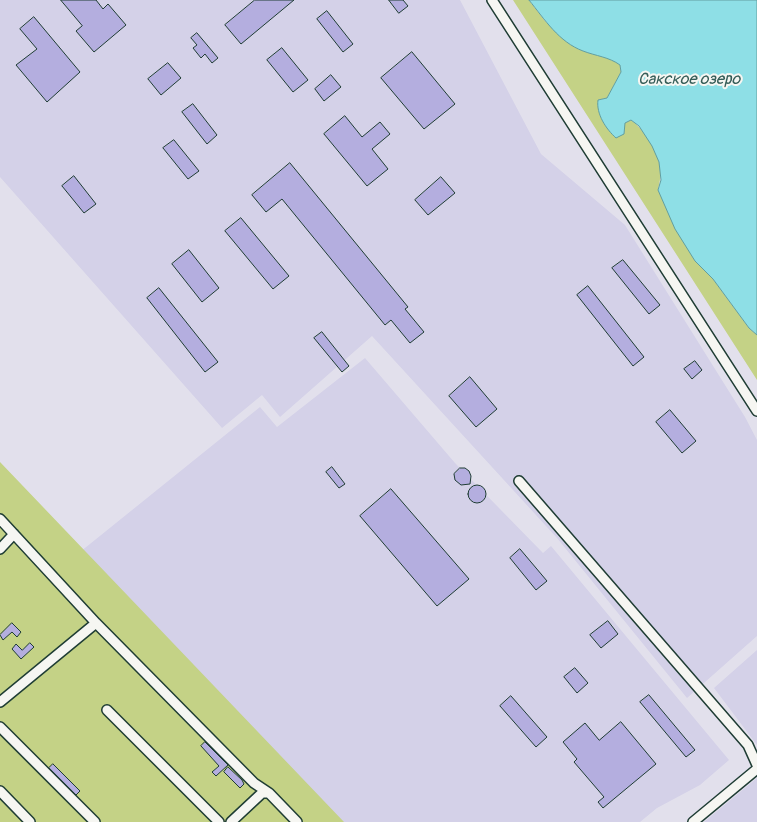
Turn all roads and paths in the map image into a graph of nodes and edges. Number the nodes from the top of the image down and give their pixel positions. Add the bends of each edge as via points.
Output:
1 (492, 0) edge
2 (757, 411) edge
3 (519, 481) dead end
4 (0, 519) edge
5 (14, 534) junction
6 (0, 549) edge
7 (96, 623) junction
8 (0, 702) edge
9 (107, 710) dead end
10 (0, 727) edge
11 (757, 764) edge
12 (757, 769) edge
13 (0, 791) edge
14 (269, 793) junction
15 (30, 822) edge
16 (95, 822) edge
17 (220, 822) edge
18 (231, 822) edge
19 (297, 822) edge
20 (693, 822) edge

1 - 2 street
3 - 11 street via 748,745
4 - 5 street
5 - 6 street
5 - 7 street
7 - 8 street
7 - 14 street via 254,783
9 - 17 street
10 - 16 street
12 - 20 street
13 - 15 street
14 - 18 street via 262,793
14 - 19 street

